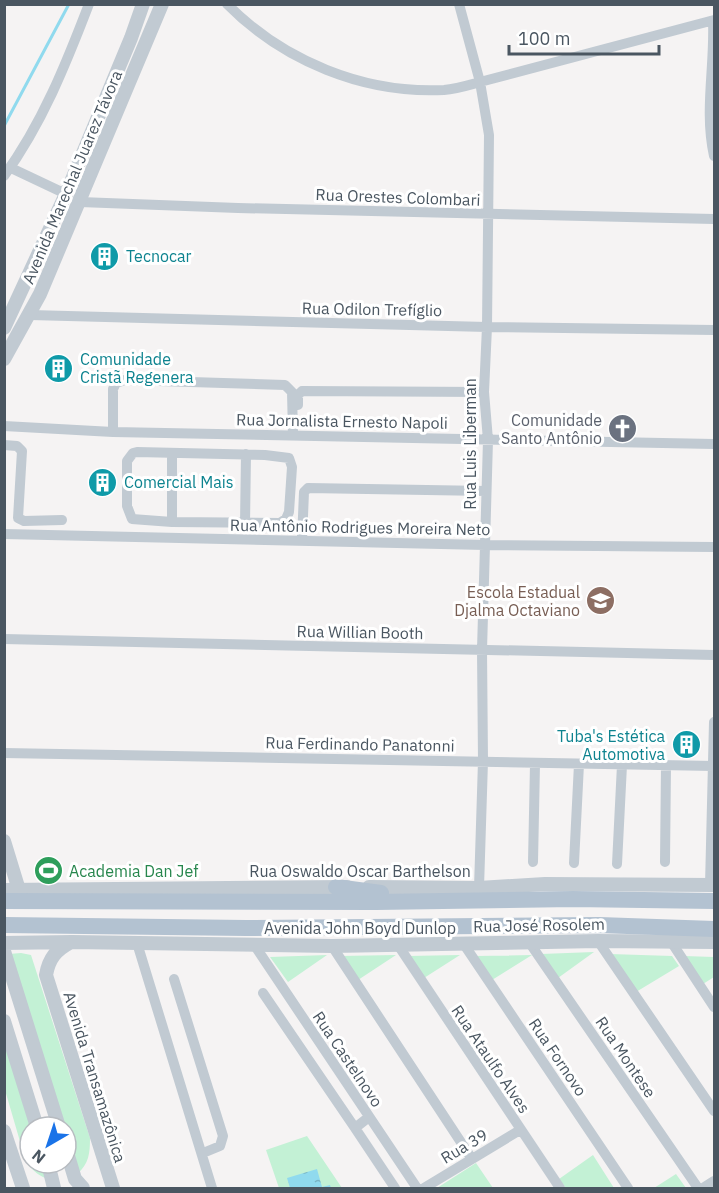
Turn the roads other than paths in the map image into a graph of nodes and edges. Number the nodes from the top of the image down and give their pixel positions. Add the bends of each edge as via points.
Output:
1 (88, 4) edge
2 (143, 4) edge
3 (162, 4) edge
4 (227, 4) edge
5 (459, 4) edge
6 (714, 21) edge
7 (713, 71) edge
8 (480, 82) junction
9 (712, 94) edge
10 (712, 123) edge
11 (714, 156) edge
12 (8, 172) edge
13 (66, 194) junction
14 (80, 201) junction
15 (488, 214) junction
16 (714, 219) edge
17 (30, 315) junction
18 (487, 327) junction
19 (4, 328) edge
20 (714, 330) edge
21 (4, 359) edge
22 (484, 392) junction
23 (4, 426) edge
24 (20, 426) junction
25 (113, 432) junction
26 (296, 435) junction
27 (488, 440) junction
28 (714, 444) edge
29 (4, 445) edge
30 (22, 451) junction
31 (172, 453) junction
32 (246, 454) junction
33 (486, 491) junction
34 (62, 520) dead end
35 (172, 522) junction
36 (210, 523) junction
37 (245, 524) junction
38 (4, 534) edge
39 (210, 538) junction
40 (302, 540) junction
41 (485, 545) junction
42 (714, 547) edge
43 (4, 639) edge
44 (482, 650) junction
45 (714, 655) edge
46 (714, 722) edge
47 (4, 753) edge
48 (483, 761) junction
49 (535, 764) junction
50 (579, 764) junction
51 (622, 765) junction
52 (666, 765) junction
53 (714, 766) edge
54 (4, 841) edge
55 (533, 862) dead end
56 (665, 862) dead end
57 (574, 863) dead end
58 (617, 864) dead end
59 (336, 887) junction
60 (479, 888) junction
61 (4, 890) edge
62 (19, 890) junction
63 (713, 890) edge
64 (4, 901) edge
65 (441, 902) junction
66 (4, 925) edge
67 (714, 929) edge
68 (598, 941) junction
69 (72, 942) junction
70 (529, 942) junction
71 (714, 942) edge
72 (4, 943) edge
73 (138, 943) junction
74 (463, 943) junction
75 (672, 943) junction
76 (398, 945) junction
77 (255, 946) junction
78 (332, 946) junction
79 (4, 951) edge
80 (174, 979) dead end
81 (263, 993) dead end
82 (714, 1007) edge
83 (4, 1021) edge
84 (714, 1111) edge
85 (33, 1115) edge
86 (55, 1115) edge
87 (369, 1117) junction
88 (355, 1128) junction
89 (520, 1130) junction
90 (4, 1131) edge
91 (202, 1153) junction
92 (8, 1158) edge
93 (472, 1159) junction
94 (74, 1175) edge
95 (714, 1181) edge
96 (23, 1188) edge
97 (83, 1188) edge
98 (113, 1188) edge
99 (212, 1188) edge
100 (395, 1188) edge
101 (417, 1188) edge
102 (424, 1188) edge
103 (560, 1188) edge
104 (628, 1188) edge
105 (698, 1188) edge
106 (703, 1188) edge

1 - 12 street via 55,89
2 - 13 street, Avenida Marechal Juarez Távora
3 - 14 street, Avenida Marechal Juarez Távora
4 - 8 street via 277,46 320,68 417,90 447,90
5 - 8 street, Rua Luis Liberman
6 - 7 street
6 - 8 street
7 - 9 street
8 - 15 street, Rua Luis Liberman via 489,135
9 - 10 street
10 - 11 street
12 - 13 street
13 - 19 street, Avenida Marechal Juarez Távora
14 - 15 street, Rua Orestes Colombari
14 - 17 street, Avenida Marechal Juarez Távora
15 - 16 street, Rua Orestes Colombari
15 - 18 street, Rua Luis Liberman
17 - 18 street, Rua Odilon Trefíglio
17 - 21 street, Avenida Marechal Juarez Távora
18 - 20 street, Rua Odilon Trefíglio
18 - 22 street, Rua Luis Liberman
22 - 26 street via 302,391 298,396
22 - 27 street, Rua Luis Liberman
23 - 24 street, Rua Jornalista Ernesto Napoli
24 - 25 street, Rua Jornalista Ernesto Napoli
24 - 30 street
25 - 26 street, Rua Jornalista Ernesto Napoli
25 - 26 street via 113,389 125,380 285,385 292,392
26 - 27 street, Rua Jornalista Ernesto Napoli
27 - 28 street, Rua Jornalista Ernesto Napoli
27 - 33 street, Rua Luis Liberman
29 - 30 street via 17,446
30 - 34 street via 18,518
31 - 32 street
31 - 35 street
31 - 35 street via 133,453 127,461 127,507 135,520
32 - 37 street
32 - 37 street via 282,456 291,460 292,467 286,519 279,523
33 - 40 street via 309,488 304,492
33 - 41 street, Rua Luis Liberman
35 - 36 street
36 - 37 street
36 - 39 street
38 - 39 street, Rua Antônio Rodrigues Moreira Neto
39 - 40 street, Rua Antônio Rodrigues Moreira Neto
40 - 41 street, Rua Antônio Rodrigues Moreira Neto
41 - 42 street, Rua Antônio Rodrigues Moreira Neto
41 - 44 street, Rua Luis Liberman
43 - 44 street, Rua Willian Booth
44 - 45 street, Rua Willian Booth
44 - 48 street, Rua Luis Liberman
46 - 53 street
47 - 48 street, Rua Ferdinando Panatonni
48 - 49 street, Rua Ferdinando Panatonni
48 - 60 street, Rua Luis Liberman
49 - 50 street, Rua Ferdinando Panatonni
49 - 55 street
50 - 51 street, Rua Ferdinando Panatonni
50 - 57 street
51 - 52 street, Rua Ferdinando Panatonni
51 - 58 street
52 - 53 street, Rua Ferdinando Panatonni
52 - 56 street
53 - 63 street
54 - 62 street
59 - 60 street, Rua Oswaldo Oscar Barthelson
59 - 62 street, Rua Oswaldo Oscar Barthelson
59 - 65 main road
60 - 63 street, Rua Oswaldo Oscar Barthelson via 545,884
61 - 62 street, Rua Oswaldo Oscar Barthelson
63 - 65 main road, Avenida John Boyd Dunlop
64 - 65 main road, Avenida John Boyd Dunlop
66 - 67 main road, Avenida John Boyd Dunlop via 599,925
68 - 70 street, Rua José Rosolem
68 - 75 street, Rua José Rosolem
68 - 84 street
69 - 72 street, Rua José Rosolem
69 - 73 street, Rua José Rosolem
69 - 98 street, Avenida Transamazônica via 58,949 46,975
70 - 74 street, Rua José Rosolem
70 - 105 street, Rua Montese
71 - 75 street, Rua José Rosolem
73 - 77 street, Rua José Rosolem
73 - 91 street
74 - 76 street, Rua José Rosolem
74 - 104 street, Rua Fornovo
75 - 82 street
76 - 78 street, Rua José Rosolem
76 - 89 street, Rua Ataulfo Alves
77 - 78 street, Rua José Rosolem
77 - 87 street, Rua Castelnovo
78 - 93 street
79 - 86 street
80 - 91 street via 223,1136 220,1146
81 - 88 street
83 - 85 street
87 - 88 street
87 - 101 street, Rua Castelnovo
88 - 100 street
89 - 93 street, Rua 39
89 - 103 street, Rua Ataulfo Alves
90 - 92 street
91 - 99 street
92 - 96 street
93 - 102 street, Rua 39
94 - 97 street
95 - 106 street

